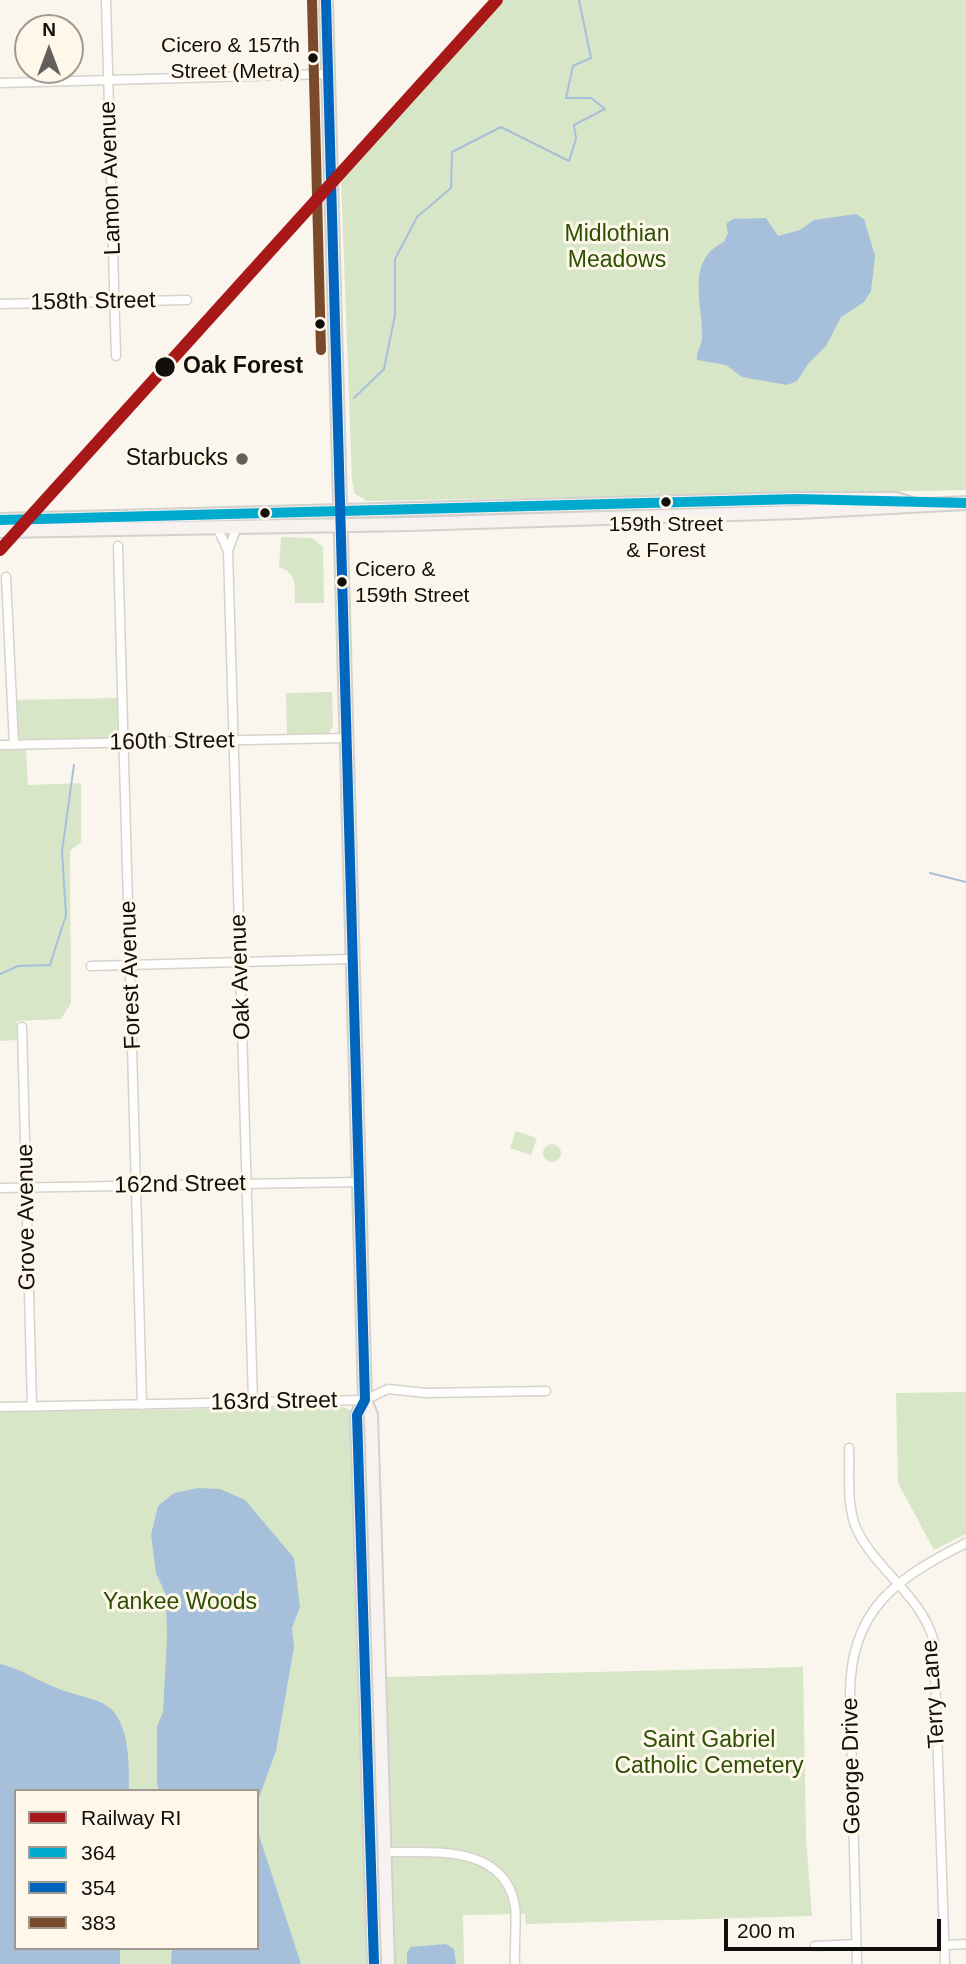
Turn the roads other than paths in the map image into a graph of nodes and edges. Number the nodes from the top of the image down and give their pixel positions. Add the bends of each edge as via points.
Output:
1 (106, 0) edge
2 (326, 0) edge
3 (328, 74) junction
4 (108, 81) junction
5 (0, 83) edge
6 (187, 300) dead end
7 (114, 302) junction
8 (0, 304) edge
9 (116, 356) dead end
10 (966, 503) edge
11 (913, 504) junction
12 (340, 510) junction
13 (0, 520) edge
14 (340, 526) junction
15 (218, 529) junction
16 (236, 529) junction
17 (0, 531) edge
18 (118, 546) dead end
19 (228, 551) junction
20 (6, 577) dead end
21 (345, 738) junction
22 (234, 740) junction
23 (124, 743) junction
24 (0, 745) edge
25 (15, 745) junction
26 (352, 959) junction
27 (241, 961) junction
28 (130, 965) junction
29 (91, 966) dead end
30 (22, 1027) dead end
31 (359, 1182) junction
32 (246, 1184) junction
33 (137, 1185) junction
34 (27, 1187) junction
35 (0, 1188) edge
36 (546, 1391) dead end
37 (365, 1400) junction
38 (253, 1402) junction
39 (142, 1405) junction
40 (0, 1407) edge
41 (32, 1407) junction
42 (849, 1448) dead end
43 (966, 1543) edge
44 (897, 1583) junction
45 (384, 1852) junction
46 (856, 1944) junction
47 (966, 1944) edge
48 (945, 1945) junction
49 (815, 1946) dead end
50 (374, 1964) edge
51 (388, 1964) edge
52 (515, 1964) edge
53 (857, 1964) edge
54 (945, 1964) edge

1 - 4 street, Lamon Avenue
2 - 3 main road
3 - 4 street
3 - 12 main road
4 - 5 street
4 - 7 street, Lamon Avenue
6 - 7 street, 158th Street
7 - 8 street, 158th Street
7 - 9 street, Lamon Avenue
10 - 11 main road
11 - 12 main road via 896,499 797,499
11 - 14 main road via 798,512
12 - 13 main road
12 - 14 main road
14 - 16 main road
14 - 21 main road
15 - 16 main road
15 - 17 main road
15 - 19 street, Oak Avenue
16 - 19 street, Oak Avenue
18 - 23 street, Forest Avenue
19 - 22 street, Oak Avenue
20 - 25 street
21 - 22 street, 160th Street
21 - 26 main road
22 - 23 street, 160th Street
22 - 27 street, Oak Avenue
23 - 25 street, 160th Street
23 - 28 street, Forest Avenue
24 - 25 street, 160th Street
26 - 27 street
26 - 31 main road
27 - 28 street
27 - 32 street, Oak Avenue
28 - 29 street
28 - 33 street, Forest Avenue
30 - 34 street, Grove Avenue
31 - 32 street, 162nd Street
31 - 37 main road
32 - 33 street, 162nd Street
32 - 38 street, Oak Avenue
33 - 34 street, 162nd Street
33 - 39 street, Forest Avenue
34 - 35 street, 162nd Street
34 - 41 street, Grove Avenue
36 - 37 street, 163rd Street via 388,1389
37 - 38 street, 163rd Street
37 - 45 main road via 371,1415
37 - 50 main road via 357,1415
38 - 39 street, 163rd Street
39 - 41 street, 163rd Street
40 - 41 street, 163rd Street
42 - 44 street, Terry Lane via 856,1529
43 - 44 street, George Drive
44 - 46 street, George Drive via 868,1616 850,1675
44 - 48 street, Terry Lane via 922,1614 934,1642
45 - 51 main road
45 - 52 street via 464,1854 480,1860 506,1884 515,1903
46 - 49 street
46 - 53 street, George Drive
47 - 48 street
48 - 54 street, Terry Lane

